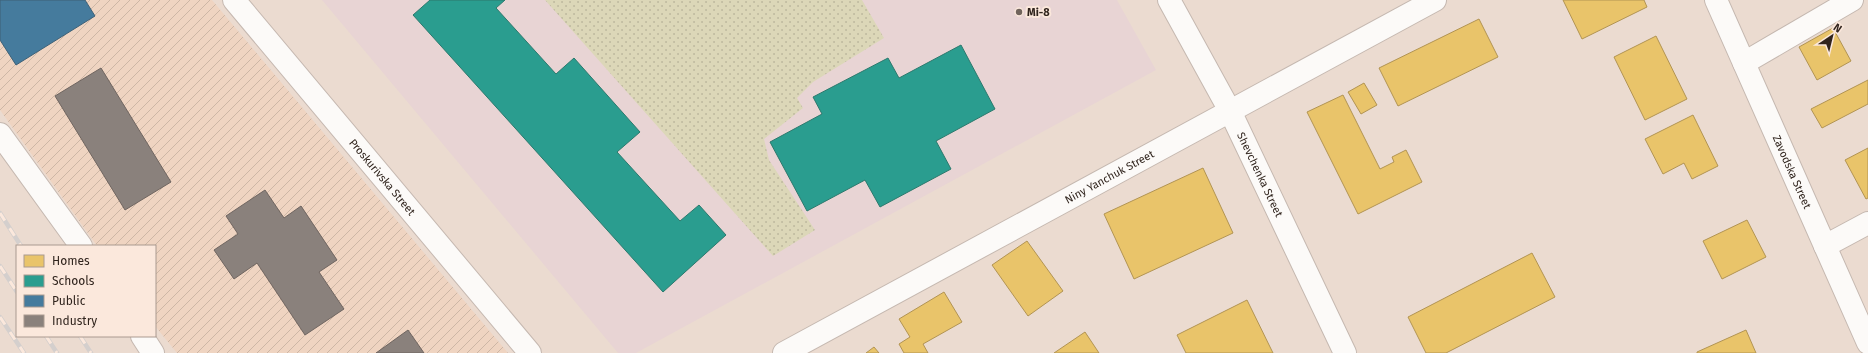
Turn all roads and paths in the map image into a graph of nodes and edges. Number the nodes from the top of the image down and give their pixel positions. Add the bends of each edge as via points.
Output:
1 (234, 0) edge
2 (1169, 0) edge
3 (1435, 0) edge
4 (1716, 0) edge
5 (1852, 0) edge
6 (1744, 63) junction
7 (1230, 110) junction
8 (0, 134) edge
9 (1868, 223) edge
10 (80, 245) edge
11 (1825, 246) junction
12 (143, 337) edge
13 (1868, 343) edge
14 (153, 353) edge
15 (530, 353) edge
16 (784, 353) edge
17 (1345, 353) edge

1 - 15 street, Proskurivska Street
2 - 7 street, Shevchenka Street
3 - 7 street, Niny Yanchuk Street
4 - 6 street, Zavodska Street
5 - 6 street
6 - 11 street, Zavodska Street
7 - 16 street, Niny Yanchuk Street
7 - 17 street, Shevchenka Street
8 - 10 street
9 - 11 street
11 - 13 street, Zavodska Street
12 - 14 street

